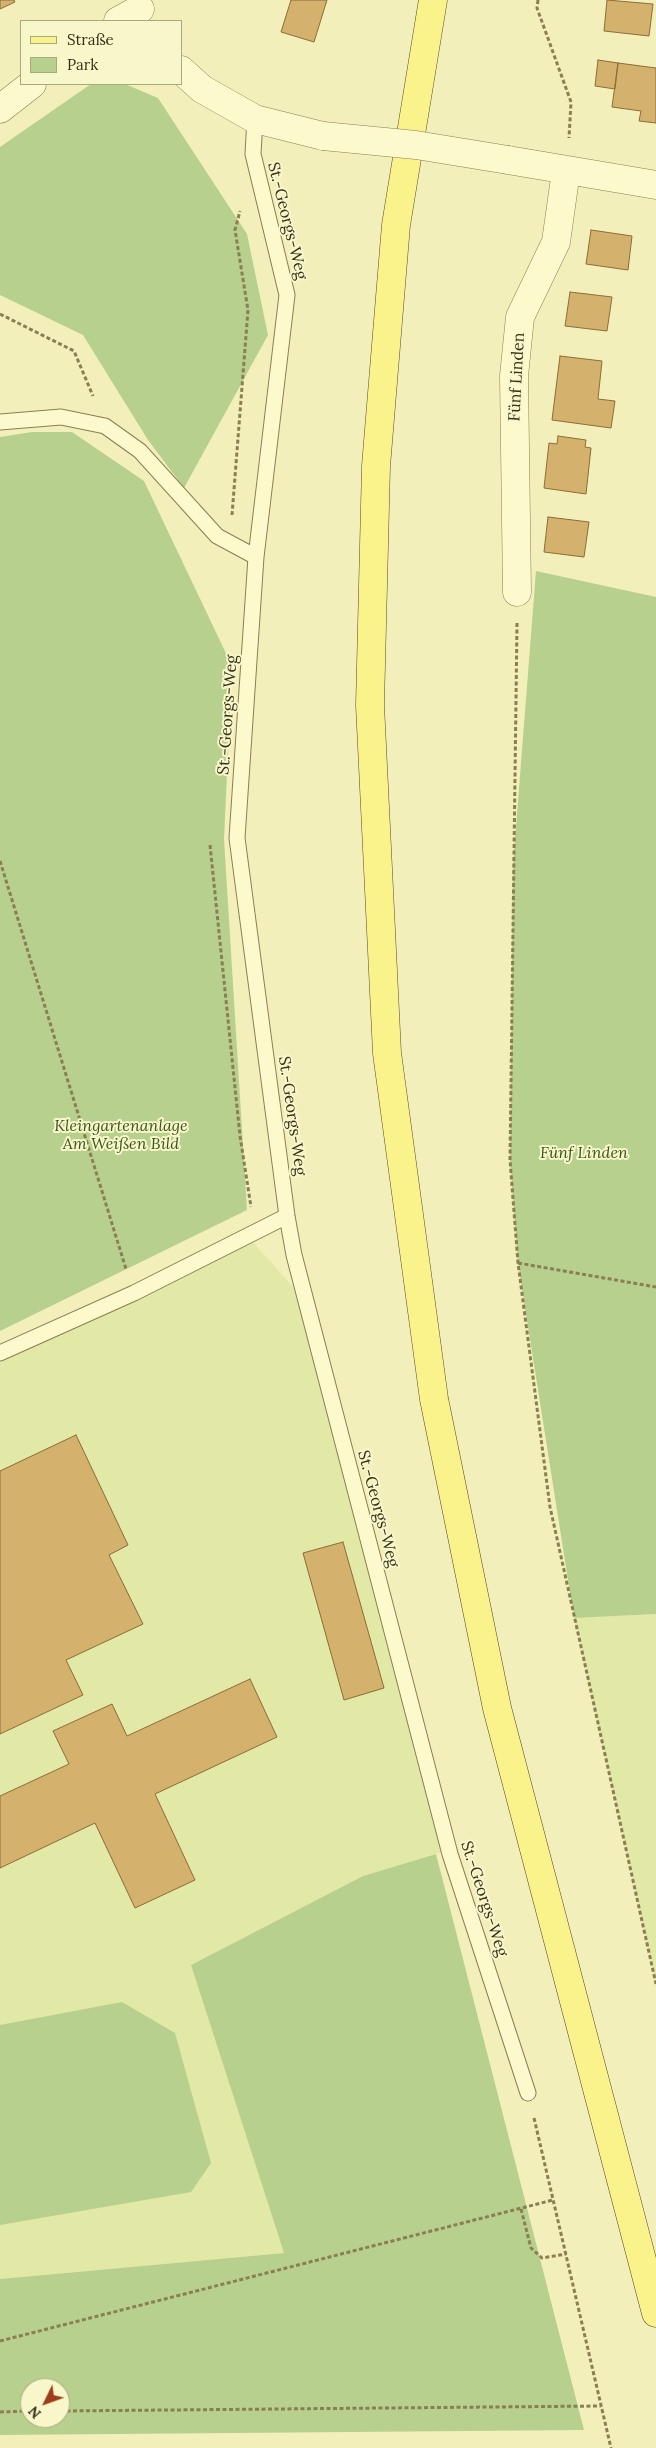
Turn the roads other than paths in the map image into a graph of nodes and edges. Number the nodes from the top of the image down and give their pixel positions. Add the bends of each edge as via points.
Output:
1 (433, 0) edge
2 (182, 71) edge
3 (31, 85) edge
4 (0, 109) edge
5 (255, 119) junction
6 (566, 171) junction
7 (656, 185) edge
8 (0, 422) edge
9 (256, 557) junction
10 (517, 592) road end
11 (287, 1216) junction
12 (0, 1353) edge
13 (528, 2093) road end
14 (656, 2313) edge

1 - 14 main road via 396,225 376,466 370,705 387,1053 434,1399 497,1708
2 - 5 street via 202,89
3 - 4 street
5 - 6 street, bridge via 323,136 416,145
5 - 9 lane, St.-Georgs-Weg via 253,154 287,295
6 - 7 street
6 - 10 street, Fünf Linden via 556,242 520,317 514,376
8 - 9 lane via 61,417 105,426 140,451 217,536
9 - 11 lane, St.-Georgs-Weg via 236,838
11 - 12 lane via 134,1293
11 - 13 lane, St.-Georgs-Weg via 294,1255 450,1854

